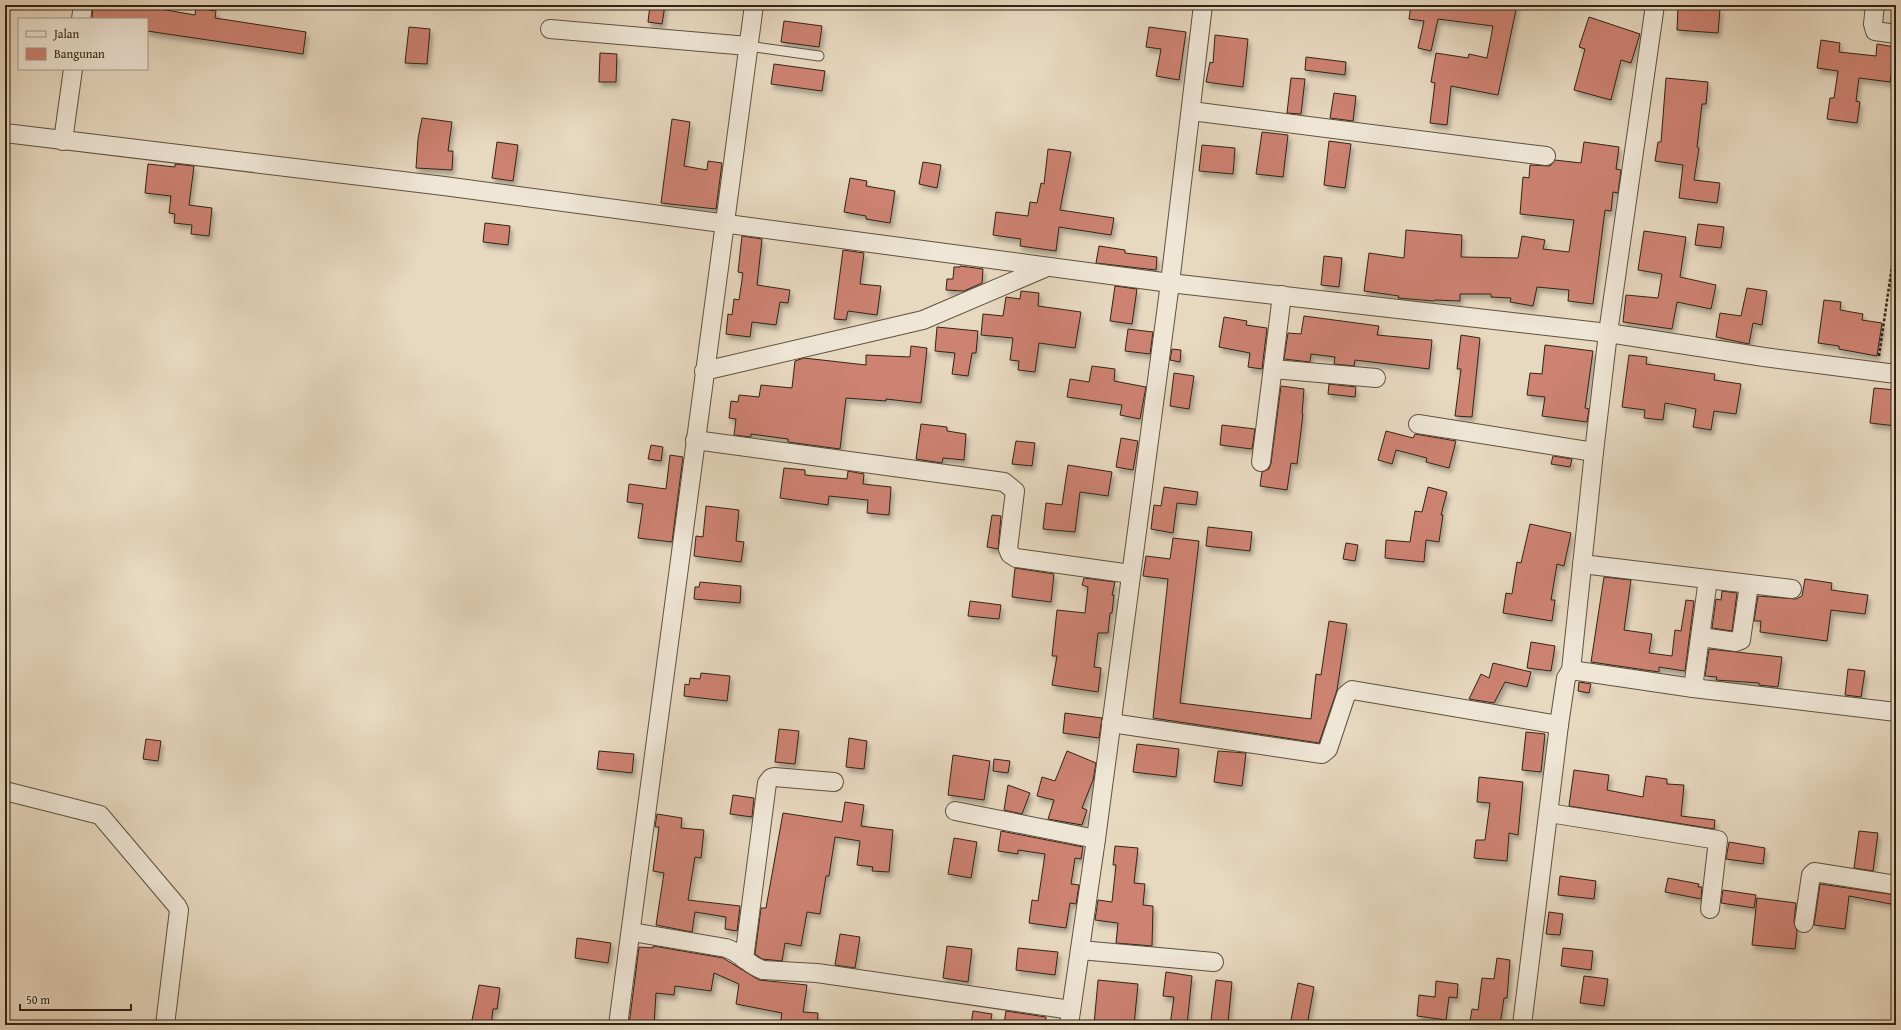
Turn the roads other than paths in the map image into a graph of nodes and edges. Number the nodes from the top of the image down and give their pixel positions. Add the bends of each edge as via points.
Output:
1 (83, 5) edge
2 (754, 5) edge
3 (1203, 5) edge
4 (1654, 5) edge
5 (1875, 5) edge
6 (81, 18) edge
7 (550, 29) dead end
8 (1896, 34) edge
9 (748, 46) junction
10 (819, 56) dead end
11 (74, 70) edge
12 (1190, 111) junction
13 (5, 133) edge
14 (63, 140) junction
15 (1546, 156) dead end
16 (724, 225) junction
17 (1048, 267) junction
18 (1170, 283) junction
19 (1282, 295) junction
20 (1608, 333) junction
21 (1273, 368) junction
22 (704, 371) junction
23 (1896, 374) edge
24 (1376, 378) dead end
25 (1418, 424) dead end
26 (695, 440) junction
27 (1594, 452) junction
28 (1261, 462) dead end
29 (1582, 564) junction
30 (1131, 574) junction
31 (1708, 579) junction
32 (1749, 584) junction
33 (1792, 589) dead end
34 (1701, 637) junction
35 (1571, 670) junction
36 (1693, 688) junction
37 (1896, 712) edge
38 (1111, 723) junction
39 (1559, 725) junction
40 (834, 782) dead end
41 (5, 791) edge
42 (955, 811) dead end
43 (1549, 813) junction
44 (1096, 839) junction
45 (1896, 885) edge
46 (1710, 909) dead end
47 (1804, 923) dead end
48 (632, 932) junction
49 (1080, 950) junction
50 (744, 959) junction
51 (1214, 962) dead end
52 (1070, 1017) edge
53 (165, 1025) edge
54 (618, 1025) edge
55 (1522, 1025) edge

1 - 6 street
2 - 9 street
3 - 12 street
4 - 20 street
5 - 8 street via 1875,31
7 - 9 street
9 - 10 lane
9 - 16 street
11 - 14 street
12 - 15 street
12 - 18 street
13 - 14 street
14 - 16 street via 444,186
16 - 17 street
16 - 22 street
17 - 18 street
17 - 22 street via 923,320
18 - 19 street
18 - 30 street
19 - 20 street
19 - 21 street
20 - 23 street
20 - 27 street
21 - 24 street
21 - 28 street
22 - 26 street
25 - 27 street
26 - 30 street via 1004,482 1015,491 1008,549 1010,554 1016,558
26 - 48 street
27 - 29 street
29 - 31 street
29 - 35 street
30 - 38 street
31 - 32 street
31 - 34 street
32 - 33 street
32 - 34 street via 1741,640 1736,642
34 - 36 street
35 - 36 street
35 - 39 street via 1566,678
36 - 37 street
38 - 39 street via 1322,754 1328,749 1346,695 1352,690
38 - 44 street
39 - 43 street
40 - 50 street via 774,777 767,783
41 - 53 street via 100,815 177,906 179,910
42 - 44 street
43 - 46 street via 1718,840
43 - 55 street
44 - 49 street
45 - 47 street via 1814,872 1811,874
48 - 50 street via 726,948
48 - 54 street
49 - 51 street
49 - 52 street
50 - 52 street via 763,970 817,974

